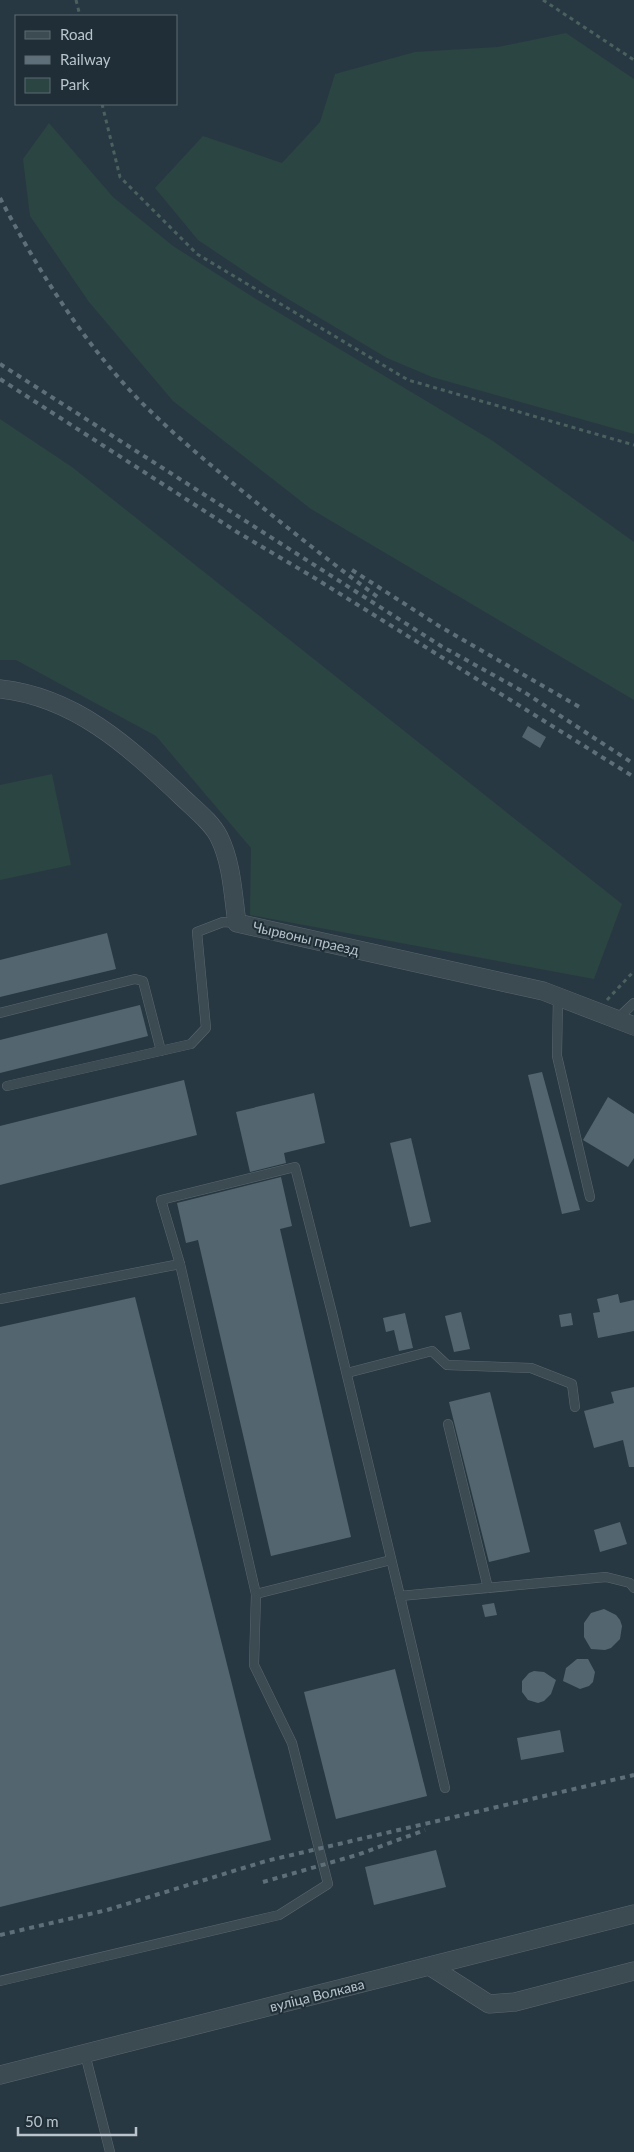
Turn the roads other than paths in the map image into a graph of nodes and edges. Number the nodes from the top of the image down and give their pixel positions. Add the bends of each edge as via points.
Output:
1 (0, 689) edge
2 (237, 923) junction
3 (558, 996) junction
4 (634, 1003) edge
5 (0, 1013) edge
6 (617, 1019) junction
7 (634, 1026) edge
8 (161, 1051) junction
9 (7, 1086) dead end
10 (590, 1197) dead end
11 (180, 1264) junction
12 (0, 1300) edge
13 (346, 1373) junction
14 (575, 1407) dead end
15 (448, 1424) dead end
16 (391, 1560) junction
17 (488, 1588) junction
18 (634, 1588) edge
19 (256, 1594) junction
20 (400, 1596) junction
21 (445, 1788) dead end
22 (634, 1914) edge
23 (431, 1967) junction
24 (634, 1971) edge
25 (0, 1982) edge
26 (85, 2054) junction
27 (0, 2075) edge
28 (110, 2152) edge

1 - 2 street, Чырвоны праезд via 57,704 88,718 141,757 200,815 218,835 224,849
2 - 3 street, Чырвоны праезд
2 - 8 lane via 223,922 197,932 206,1028 191,1044
3 - 6 street, Чырвоны праезд
3 - 10 lane via 557,1056
4 - 6 lane
5 - 8 lane via 135,979 143,981
6 - 7 street, Чырвоны праезд
8 - 9 lane
11 - 12 lane
11 - 13 lane via 161,1200 295,1167
11 - 19 lane
13 - 14 lane via 432,1351 447,1365 531,1368 572,1384
13 - 16 lane
15 - 17 lane
16 - 19 lane
16 - 20 lane
17 - 18 lane via 606,1577 630,1583
17 - 20 lane
19 - 25 lane via 254,1665 292,1743 328,1884 278,1915
20 - 21 lane
22 - 23 street, вуліца Волкава
23 - 24 street via 489,2004 515,2002
23 - 26 street, вуліца Волкава
26 - 27 street, вуліца Волкава
26 - 28 lane

